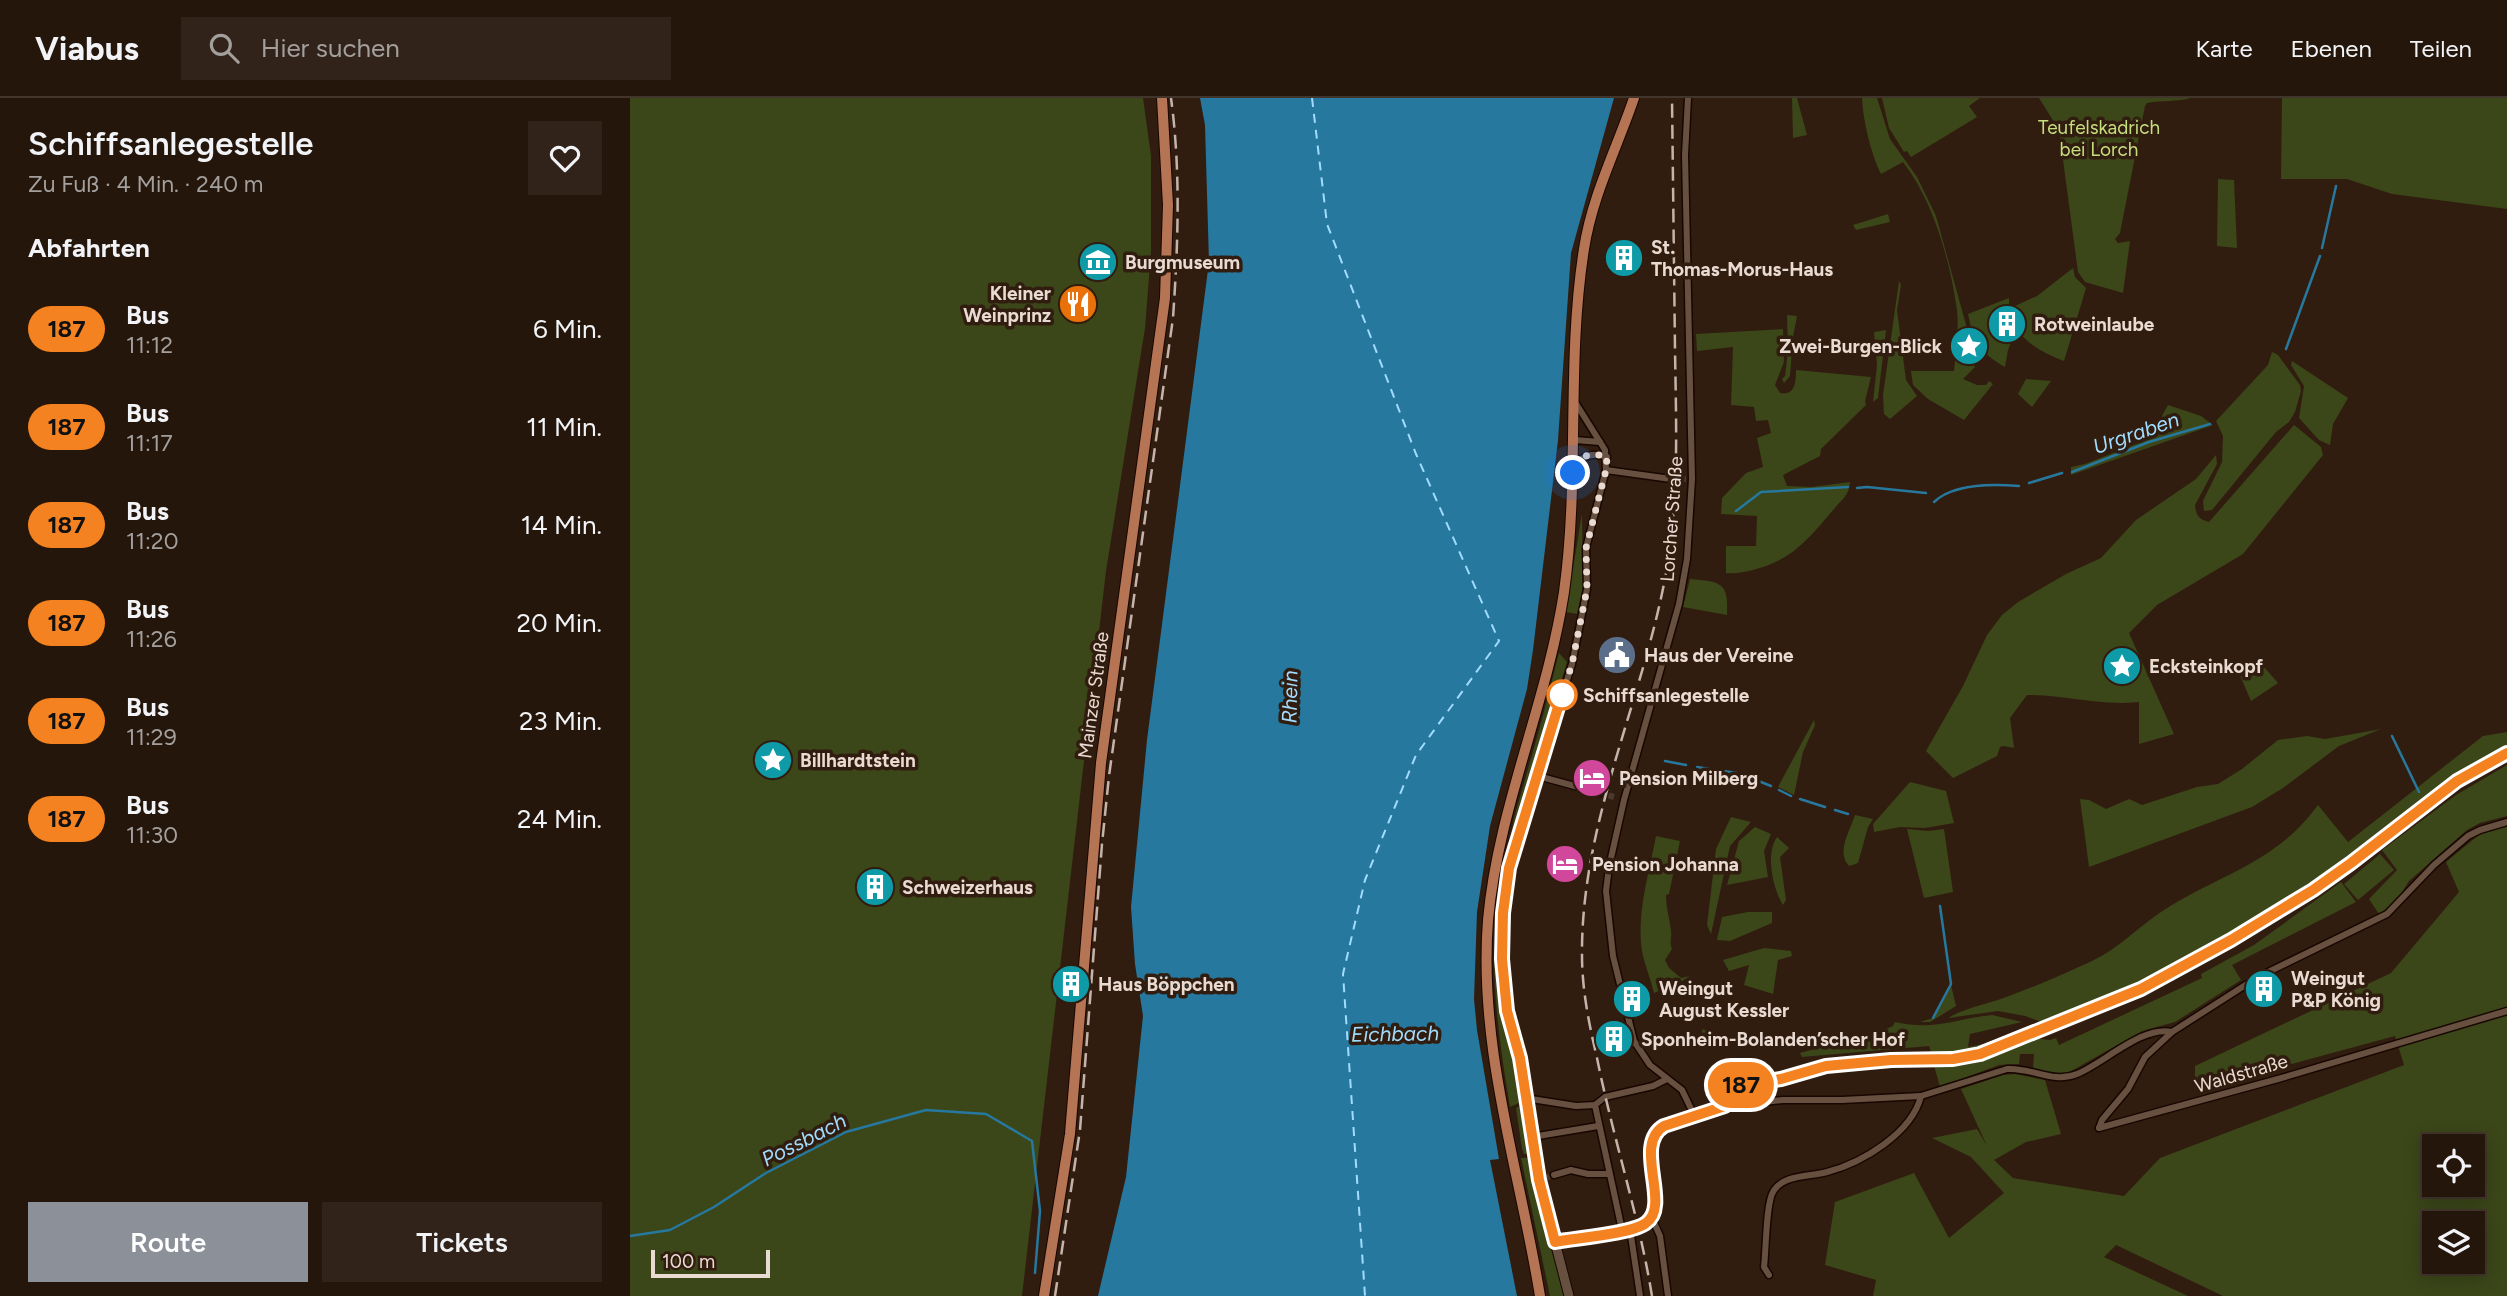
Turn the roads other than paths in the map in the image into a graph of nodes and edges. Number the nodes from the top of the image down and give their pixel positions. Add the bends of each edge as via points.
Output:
1 (1162, 98) edge
2 (1634, 98) edge
3 (1688, 98) edge
4 (1575, 402) junction
5 (1574, 440) junction
6 (1600, 442) junction
7 (1607, 457) junction
8 (1573, 468) junction
9 (1606, 470) junction
10 (1671, 479) tunnel mouth
11 (2507, 753) edge
12 (1538, 776) junction
13 (1600, 793) tunnel mouth
14 (1614, 797) tunnel mouth
15 (1624, 800) junction
16 (2507, 822) edge
17 (2507, 1012) edge
18 (2172, 1032) junction
19 (1667, 1079) junction
20 (1920, 1096) junction
21 (1525, 1098) junction
22 (1595, 1105) junction
23 (1725, 1106) junction
24 (1695, 1117) junction
25 (1598, 1126) junction
26 (1532, 1137) junction
27 (1609, 1174) junction
28 (1554, 1175) tunnel mouth
29 (1652, 1218) junction
30 (1626, 1230) junction
31 (1555, 1242) junction
32 (1769, 1275) dead end
33 (1044, 1296) edge
34 (1540, 1296) edge
35 (1569, 1296) edge
36 (1640, 1296) edge
37 (1668, 1296) edge

1 - 33 main road, Mainzer Straße via 1168,205 1165,298 1101,764 1070,1134
2 - 4 main road via 1587,235 1577,304
3 - 15 street, Lorcher Straße via 1687,559 1679,604
4 - 5 main road
4 - 6 street
5 - 6 street
5 - 8 main road
6 - 7 street
7 - 8 street via 1585,456
7 - 9 street
8 - 34 main road via 1564,591 1546,680 1499,848 1487,953 1492,1042
9 - 10 street
9 - 12 street via 1586,548 1587,589 1572,664
11 - 23 main road via 2431,799 2313,890 2141,989 1980,1054 1818,1067 1739,1086
12 - 13 street
12 - 21 street via 1513,853 1503,913 1503,981
14 - 15 street
15 - 19 street, Lorcher Straße via 1606,891 1613,956 1634,1041 1650,1065
16 - 18 street via 2468,836 2387,914 2258,977
17 - 18 street, Waldstraße via 2099,1128 2146,1057
18 - 20 street via 2143,1036 2068,1077 2005,1069
19 - 22 street via 1605,1097
19 - 24 street, Lorcher Straße via 1682,1090
20 - 23 street
20 - 32 street via 1911,1115 1877,1150 1829,1172 1776,1186 1769,1199 1764,1267
21 - 22 street
21 - 26 street
22 - 25 street
23 - 24 main road
24 - 29 main road via 1664,1126 1653,1137
25 - 26 street
25 - 27 street
26 - 31 street
27 - 28 street via 1572,1170
27 - 30 street
29 - 30 main road
29 - 37 street via 1660,1236
30 - 31 main road
30 - 36 street
31 - 35 main road

